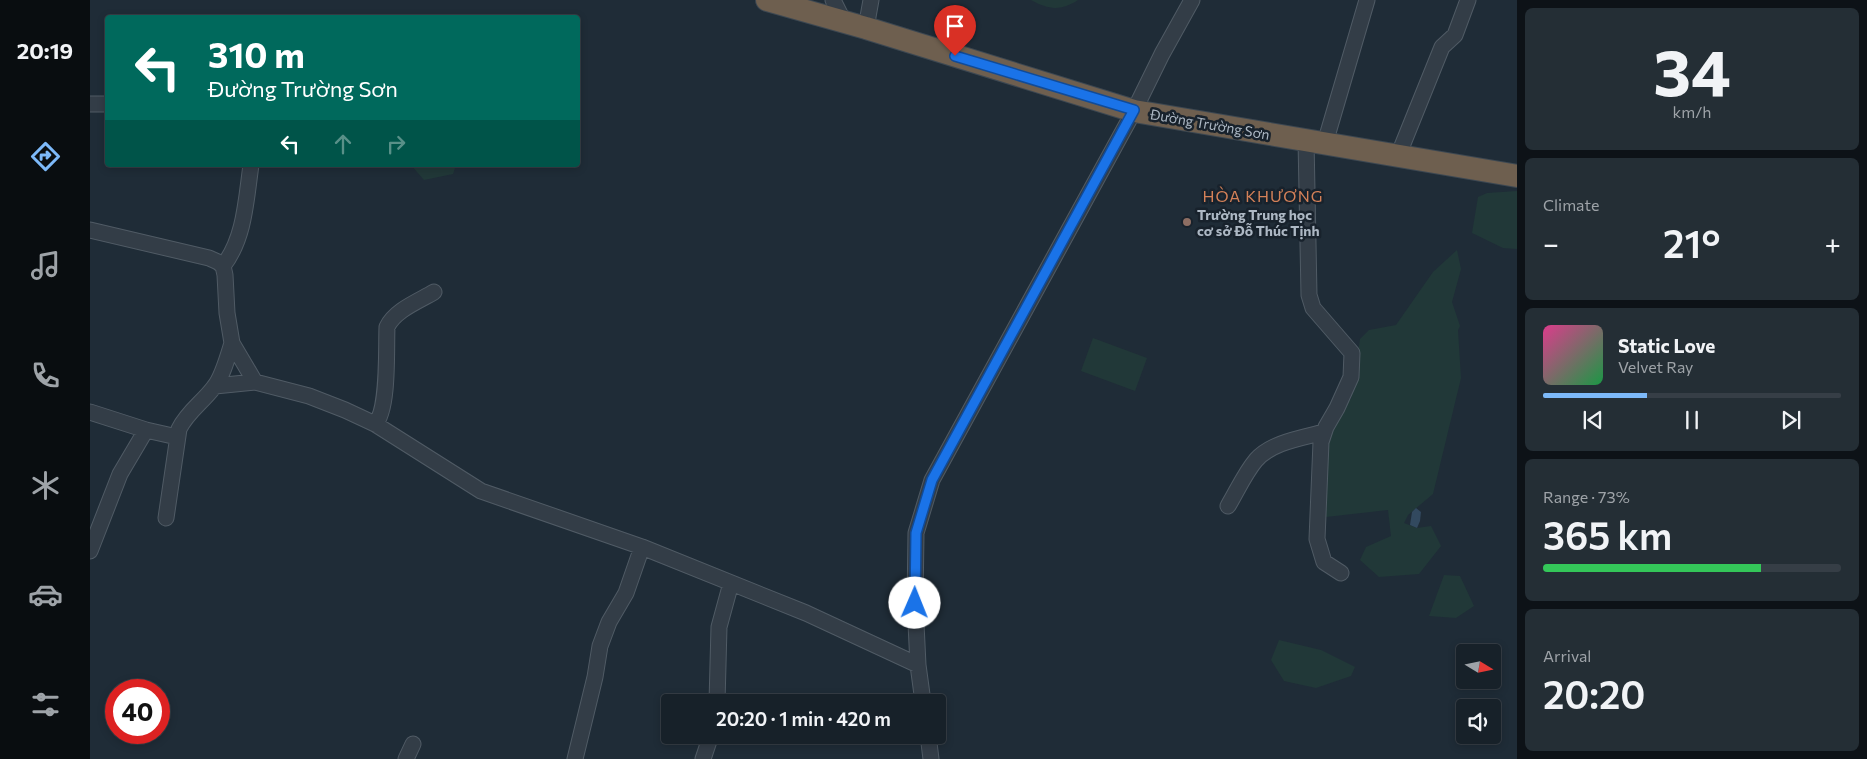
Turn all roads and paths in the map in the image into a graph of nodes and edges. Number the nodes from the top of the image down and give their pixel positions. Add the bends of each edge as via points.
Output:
1 (766, 0) edge
2 (833, 0) edge
3 (871, 0) edge
4 (1192, 0) edge
5 (1367, 0) edge
6 (1468, 0) edge
7 (844, 22) junction
8 (866, 28) junction
9 (90, 104) edge
10 (105, 104) edge
11 (1134, 110) junction
12 (1315, 142) junction
13 (1398, 156) junction
14 (251, 167) edge
15 (1517, 176) edge
16 (90, 230) edge
17 (223, 266) junction
18 (434, 292) dead end
19 (232, 344) junction
20 (255, 382) junction
21 (215, 386) junction
22 (90, 412) edge
23 (375, 424) junction
24 (146, 430) junction
25 (1324, 432) junction
26 (177, 437) junction
27 (1228, 506) dead end
28 (166, 518) dead end
29 (642, 547) junction
30 (90, 551) edge
31 (1341, 573) dead end
32 (731, 583) junction
33 (918, 665) junction
34 (718, 694) edge
35 (922, 694) edge
36 (413, 744) dead end
37 (708, 744) edge
38 (929, 744) edge
39 (406, 759) edge
40 (575, 759) edge
41 (703, 759) edge
42 (931, 759) edge

1 - 7 highway, Đường Trường Sơn
2 - 7 street
3 - 8 street
4 - 11 street
5 - 12 street
6 - 13 street via 1455,35 1442,47
7 - 8 highway, Đường Trường Sơn
8 - 11 highway, Đường Trường Sơn
9 - 10 street
11 - 12 highway, Đường Trường Sơn
11 - 33 street via 932,480 916,533
12 - 13 highway, Đường Trường Sơn
12 - 25 street via 1309,296 1313,308 1352,354 1351,377
13 - 15 highway, Đường Trường Sơn
14 - 17 street via 243,224
16 - 17 street via 209,258
17 - 19 street
18 - 23 street via 390,321 384,403 380,419
19 - 20 street
19 - 21 street
20 - 21 street
20 - 23 street via 309,396
21 - 26 street via 184,419
22 - 24 street
23 - 29 street via 481,491
24 - 26 street
24 - 30 street via 120,474
25 - 27 street via 1290,441 1256,459
25 - 31 street via 1317,539 1324,562
26 - 28 street
29 - 32 street
29 - 40 street via 626,593 600,646
32 - 33 street via 806,613
32 - 34 street via 719,626
33 - 35 street
36 - 39 street
37 - 41 street
38 - 42 street

